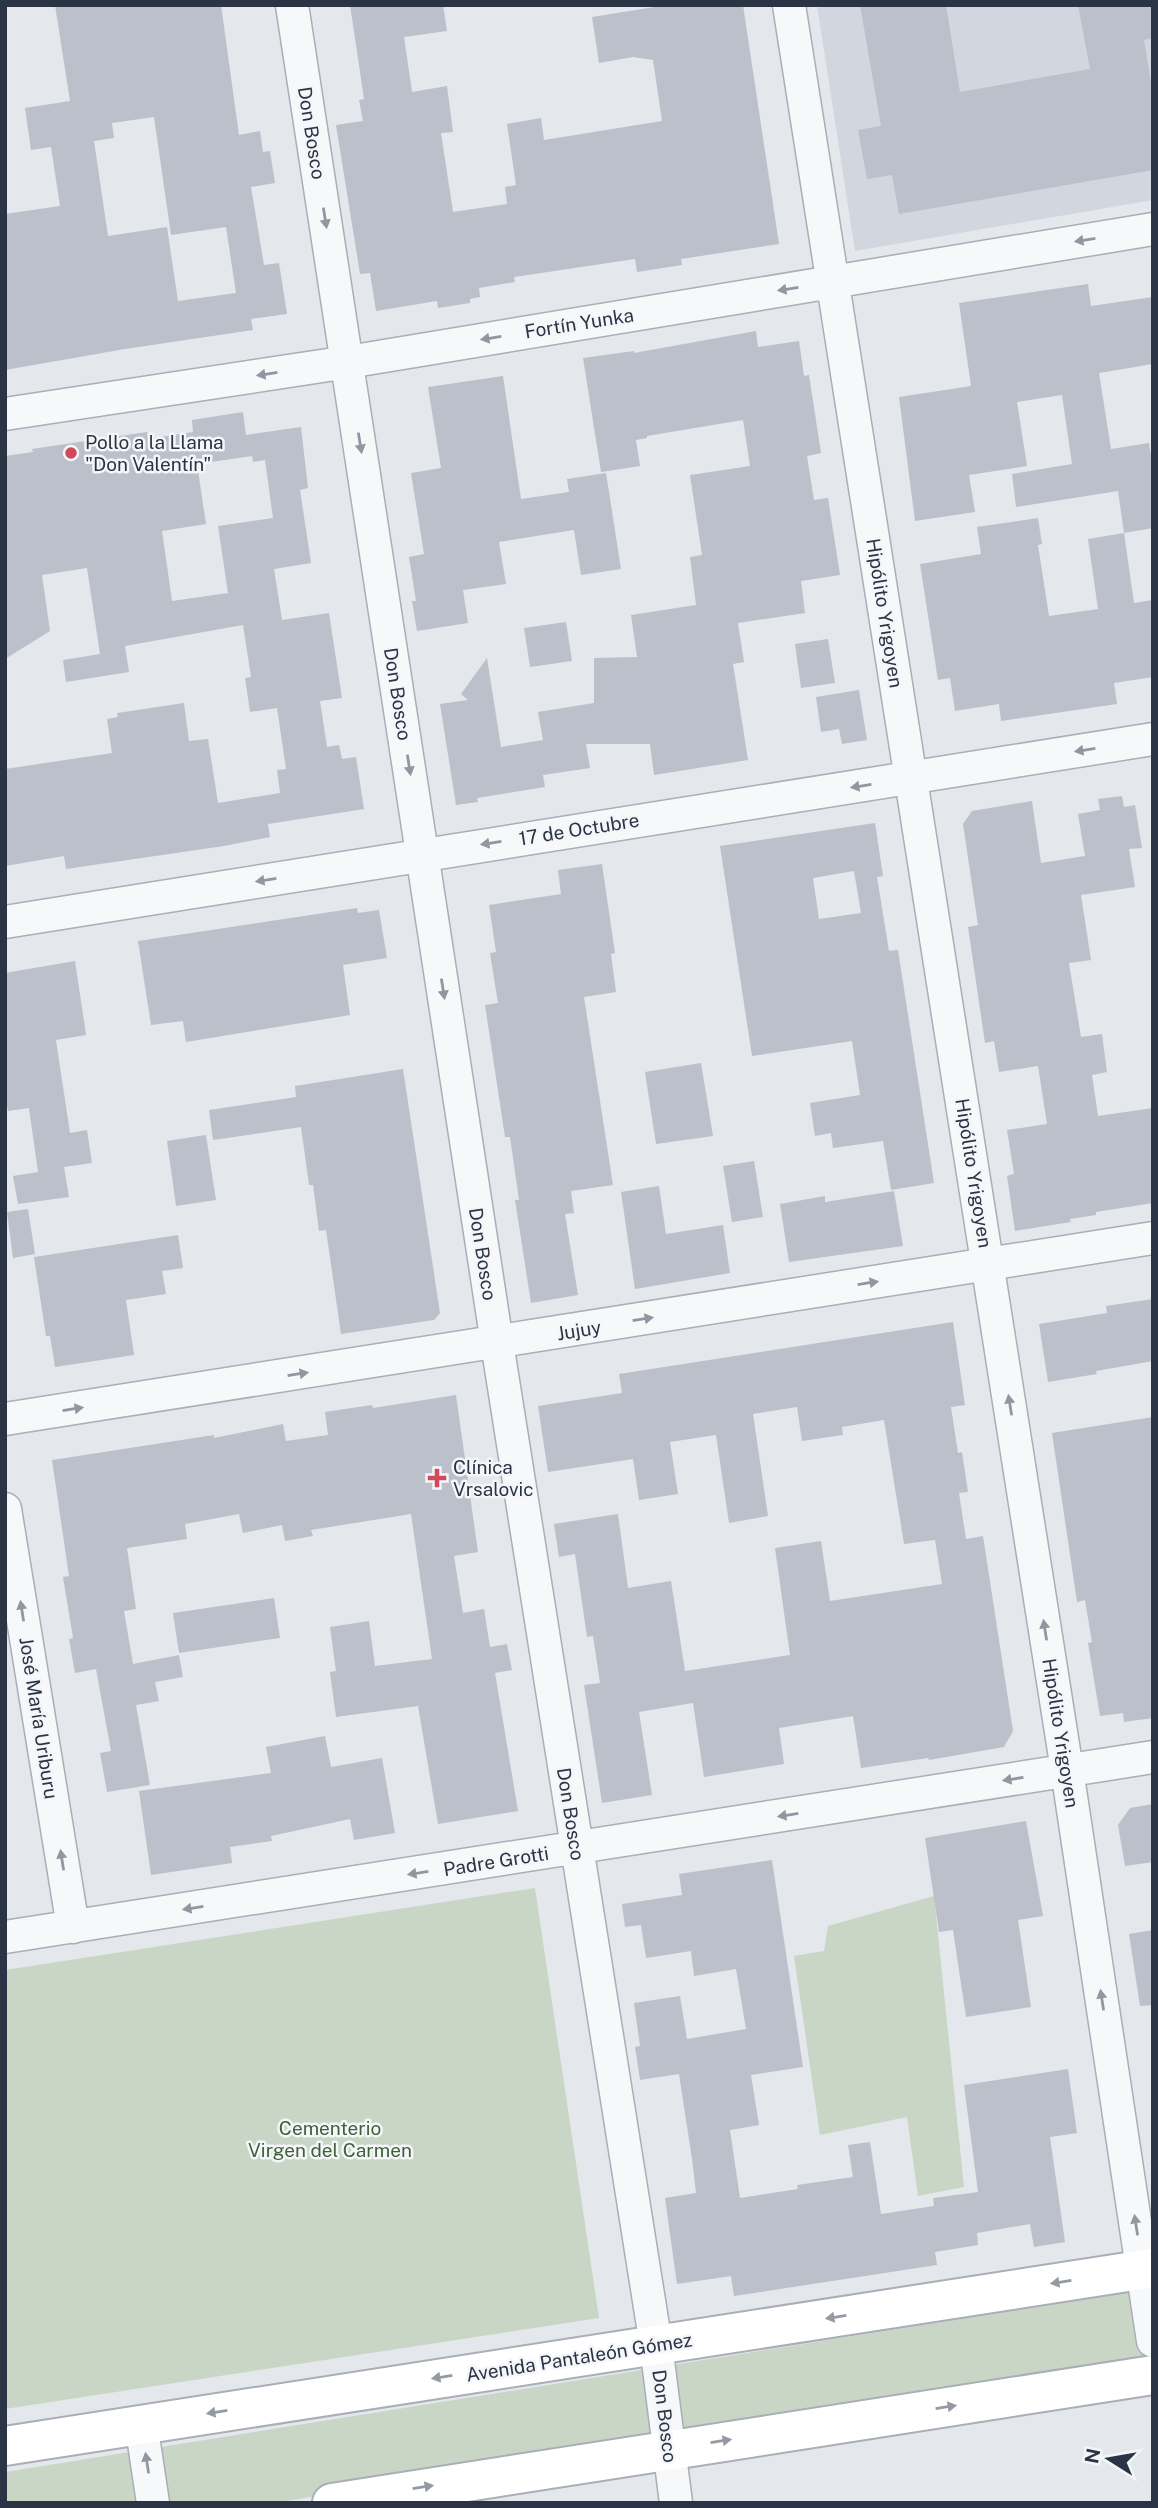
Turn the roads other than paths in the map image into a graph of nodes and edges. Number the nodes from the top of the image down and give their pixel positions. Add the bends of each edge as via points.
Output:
1 (292, 5) edge
2 (789, 5) edge
3 (1153, 229) edge
4 (832, 282) junction
5 (348, 362) junction
6 (5, 414) edge
7 (1153, 739) edge
8 (912, 778) junction
9 (423, 854) junction
10 (5, 922) edge
11 (1153, 1238) edge
12 (988, 1264) junction
13 (497, 1343) junction
14 (5, 1419) edge
15 (5, 1509) edge
16 (1153, 1757) edge
17 (1067, 1770) junction
18 (576, 1849) junction
19 (73, 1927) junction
20 (5, 1937) edge
21 (1147, 2269) edge
22 (1153, 2341) edge
23 (656, 2345) junction
24 (1153, 2375) edge
25 (141, 2423) junction
26 (5, 2446) edge
27 (668, 2449) junction
28 (153, 2503) edge
29 (332, 2503) edge
30 (676, 2503) edge

1 -> 5 street, Don Bosco
2 - 4 street, Hipólito Yrigoyen
3 -> 4 street, Fortín Yunka
4 -> 5 street, Fortín Yunka
4 - 8 street, Hipólito Yrigoyen
5 -> 6 street, Fortín Yunka
5 -> 9 street, Don Bosco
7 -> 8 street, 17 de Octubre
8 -> 9 street, 17 de Octubre
8 - 12 street, Hipólito Yrigoyen
9 -> 10 street, 17 de Octubre
9 -> 13 street, Don Bosco
11 - 12 street, Jujuy
13 -> 12 street, Jujuy
17 -> 12 street, Hipólito Yrigoyen
14 -> 13 street, Jujuy
13 - 18 street, Don Bosco
19 -> 15 street, José María Uriburu
16 - 17 street, Padre Grotti
17 -> 18 street, Padre Grotti
21 -> 17 street, Hipólito Yrigoyen
18 -> 19 street, Padre Grotti
18 - 23 street, Don Bosco
19 - 20 street, Padre Grotti
21 - 22 street, Hipólito Yrigoyen
21 -> 23 main road, Avenida Pantaleón Gómez
23 -> 25 main road, Avenida Pantaleón Gómez
23 - 27 street, Don Bosco
27 -> 24 main road
25 - 26 main road, Avenida Pantaleón Gómez
28 -> 25 street
29 -> 27 main road
27 - 30 street, Don Bosco

